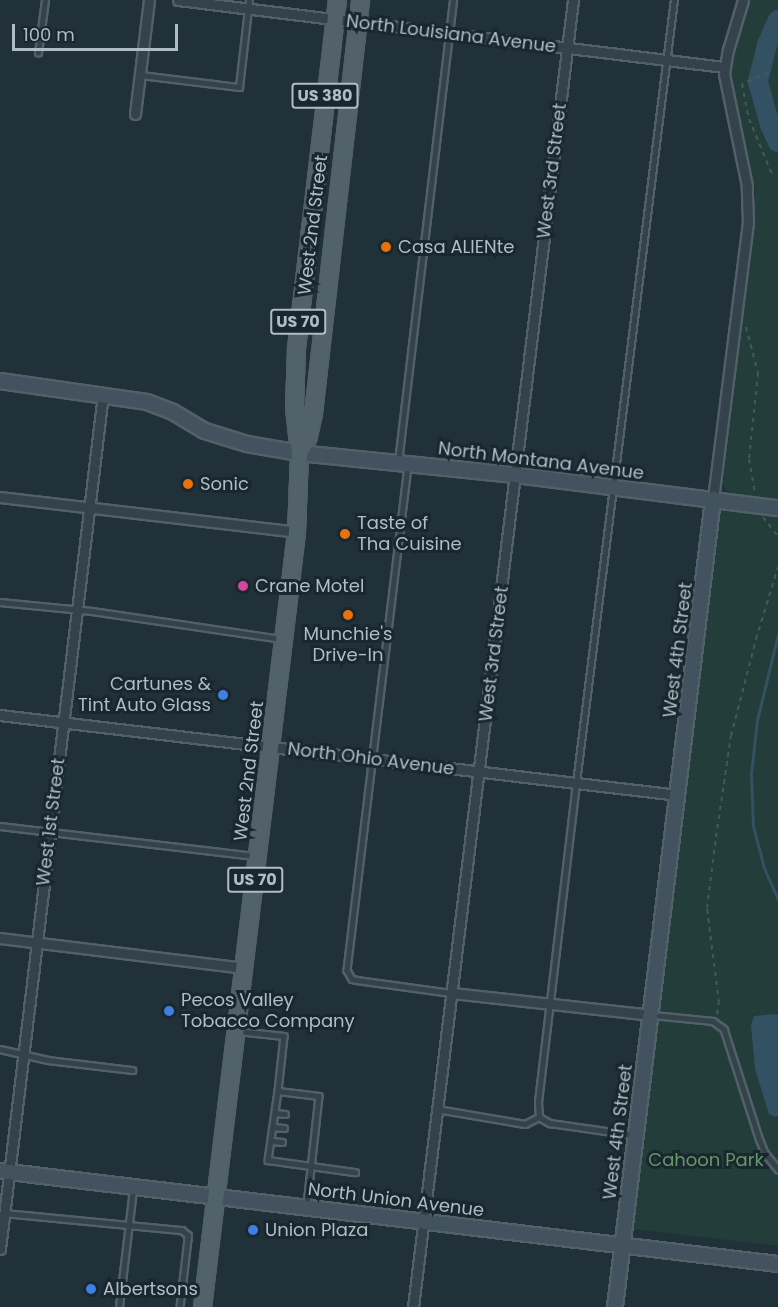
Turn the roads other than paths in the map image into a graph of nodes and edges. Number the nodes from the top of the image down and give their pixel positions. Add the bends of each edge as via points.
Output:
1 (45, 0) edge
2 (149, 0) edge
3 (178, 0) edge
4 (337, 0) edge
5 (360, 0) edge
6 (453, 0) edge
7 (573, 0) edge
8 (674, 0) edge
9 (743, 0) edge
10 (249, 5) edge
11 (334, 21) junction
12 (357, 23) junction
13 (449, 34) junction
14 (567, 48) junction
15 (38, 53) dead end
16 (666, 60) junction
17 (724, 67) junction
18 (140, 75) junction
19 (135, 114) dead end
20 (313, 192) joint
21 (0, 381) edge
22 (103, 394) junction
23 (299, 453) junction
24 (403, 463) junction
25 (515, 475) junction
26 (614, 487) junction
27 (0, 497) edge
28 (713, 499) junction
29 (89, 508) junction
30 (778, 508) edge
31 (296, 532) junction
32 (0, 602) edge
33 (77, 610) junction
34 (284, 639) junction
35 (0, 715) edge
36 (63, 723) junction
37 (271, 747) junction
38 (372, 759) junction
39 (480, 772) junction
40 (576, 783) junction
41 (678, 795) junction
42 (0, 826) edge
43 (50, 833) junction
44 (258, 857) junction
45 (0, 938) edge
46 (37, 943) junction
47 (244, 968) junction
48 (452, 993) junction
49 (551, 1004) junction
50 (650, 1015) junction
51 (236, 1031) junction
52 (0, 1049) edge
53 (24, 1054) junction
54 (132, 1070) dead end
55 (278, 1091) junction
56 (437, 1109) junction
57 (275, 1113) junction
58 (285, 1114) dead end
59 (308, 1116) dead end
60 (316, 1117) junction
61 (539, 1118) junction
62 (273, 1127) junction
63 (284, 1128) dead end
64 (307, 1131) dead end
65 (315, 1131) junction
66 (636, 1135) junction
67 (271, 1141) junction
68 (282, 1142) dead end
69 (306, 1144) dead end
70 (314, 1144) junction
71 (311, 1166) junction
72 (778, 1169) edge
73 (5, 1171) edge
74 (355, 1172) dead end
75 (134, 1187) junction
76 (215, 1197) junction
77 (306, 1207) junction
78 (4, 1213) junction
79 (423, 1221) junction
80 (129, 1225) junction
81 (623, 1245) junction
82 (0, 1249) edge
83 (778, 1263) edge
84 (119, 1307) edge
85 (180, 1307) edge
86 (202, 1307) edge
87 (413, 1307) edge
88 (615, 1307) edge

1 - 15 lane
2 - 18 street
3 - 10 street, North Louisiana Avenue
4 - 11 main road, West 2nd Street / US 380
5 - 12 main road, West 2nd Street / US 70
6 - 13 lane
7 - 14 street, West 3rd Street
8 - 16 lane
9 - 17 street, West 4th Street
10 - 11 street, North Louisiana Avenue
10 - 18 lane via 238,87
11 - 12 street, North Louisiana Avenue
11 - 20 main road, West 2nd Street / US 380
12 - 13 street, North Louisiana Avenue
12 - 23 main road, West 2nd Street / US 70 via 313,413
13 - 14 street, North Louisiana Avenue
13 - 24 lane
14 - 16 street, North Louisiana Avenue
14 - 25 street, West 3rd Street
16 - 17 street, North Louisiana Avenue
16 - 26 lane
17 - 28 street, West 4th Street via 748,210
18 - 19 street
20 - 23 main road, West 2nd Street / US 70 via 294,381
21 - 22 street, North Montana Avenue
22 - 23 street, North Montana Avenue via 158,406 224,439
22 - 29 street, West 1st Street
23 - 24 street, North Montana Avenue
23 - 31 main road, West 2nd Street / US 70
24 - 25 street, North Montana Avenue
24 - 38 lane
25 - 26 street, North Montana Avenue
25 - 39 street, West 3rd Street
26 - 28 street, North Montana Avenue
26 - 40 lane
27 - 29 street
28 - 30 street, North Montana Avenue
28 - 41 street, West 4th Street
29 - 31 street
29 - 33 street, West 1st Street
31 - 34 main road, West 2nd Street / US 70
32 - 33 lane
33 - 34 lane
33 - 36 street, West 1st Street
34 - 37 main road, West 2nd Street / US 70
35 - 36 street, North Ohio Avenue
36 - 37 street, North Ohio Avenue
36 - 43 street, West 1st Street
37 - 38 street, North Ohio Avenue
37 - 44 main road, West 2nd Street / US 70
38 - 39 street, North Ohio Avenue
38 - 48 lane via 347,970 352,979
39 - 40 street, North Ohio Avenue
39 - 48 street, West 3rd Street
40 - 41 street, North Ohio Avenue
40 - 49 lane
41 - 50 street, West 4th Street
42 - 43 lane
43 - 44 lane
43 - 46 street, West 1st Street
44 - 47 main road, West 2nd Street / US 70
45 - 46 street
46 - 47 street
46 - 53 street, West 1st Street
47 - 51 main road, West 2nd Street / US 70
48 - 49 street
48 - 56 street, West 3rd Street
49 - 50 street
49 - 61 lane
50 - 66 street, West 4th Street
50 - 72 lane via 713,1021 724,1029 759,1138
51 - 55 lane via 284,1036
51 - 76 main road, West 2nd Street / US 70
52 - 53 lane
53 - 54 lane
53 - 73 street, West 1st Street
55 - 57 lane
55 - 60 lane via 319,1096
56 - 61 lane via 525,1124
56 - 79 street, West 3rd Street
57 - 58 lane
57 - 62 lane
59 - 60 lane
60 - 65 lane
61 - 66 lane via 550,1123
62 - 63 lane
62 - 67 lane
64 - 65 lane
65 - 70 lane
66 - 81 street, West 4th Street
67 - 68 lane
67 - 71 lane via 268,1160
69 - 70 lane
70 - 71 lane
71 - 74 lane
71 - 77 lane
73 - 75 street, North Union Avenue
73 - 78 street, West 1st Street
75 - 76 street, North Union Avenue
75 - 80 lane
76 - 77 street, North Union Avenue
76 - 86 main road, West 2nd Street / US 70
77 - 79 street, North Union Avenue
78 - 80 lane
78 - 82 street, West 1st Street
79 - 81 street, North Union Avenue
79 - 87 street, West 3rd Street
80 - 84 lane
80 - 85 lane via 182,1230 188,1235
81 - 83 street, North Union Avenue
81 - 88 street, West 4th Street

